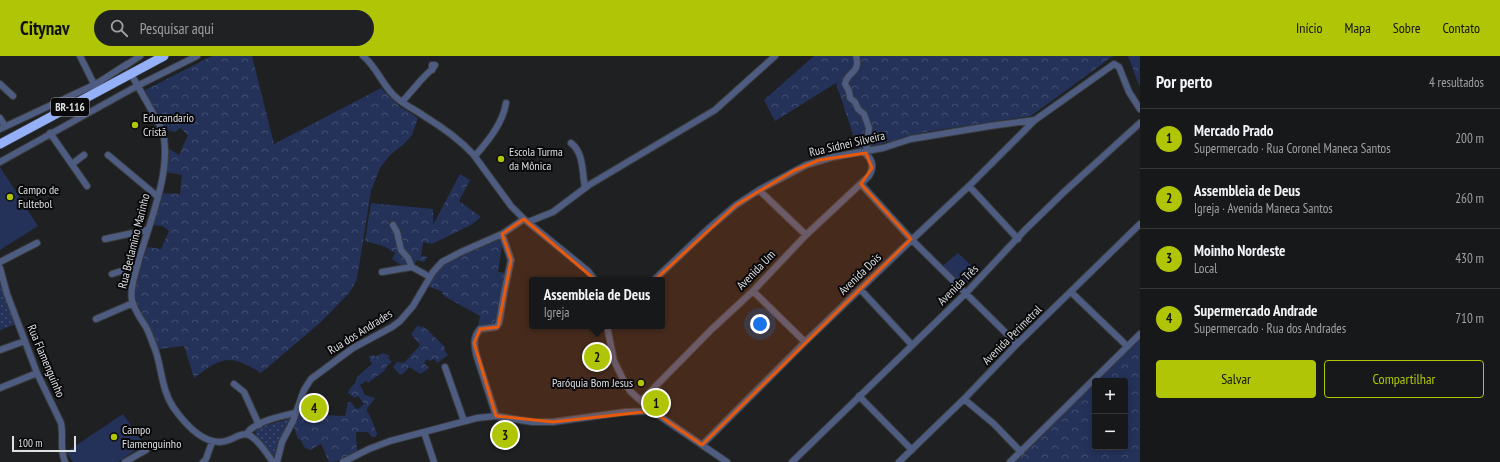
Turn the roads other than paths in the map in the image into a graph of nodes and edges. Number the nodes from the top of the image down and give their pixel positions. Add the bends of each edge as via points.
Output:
1 (80, 56) edge
2 (140, 56) edge
3 (164, 56) edge
4 (197, 56) edge
5 (363, 56) edge
6 (775, 56) edge
7 (856, 56) edge
8 (127, 64) junction
9 (432, 70) dead end
10 (131, 74) junction
11 (0, 84) edge
12 (94, 84) junction
13 (111, 85) junction
14 (137, 86) junction
15 (13, 96) dead end
16 (402, 102) junction
17 (506, 103) dead end
18 (1140, 109) edge
19 (0, 118) edge
20 (1035, 120) junction
21 (1140, 123) edge
22 (3, 127) edge
23 (50, 133) junction
24 (571, 143) dead end
25 (0, 144) edge
26 (865, 151) junction
27 (84, 155) dead end
28 (108, 155) dead end
29 (475, 156) junction
30 (0, 162) edge
31 (72, 164) junction
32 (861, 184) junction
33 (87, 186) dead end
34 (969, 186) junction
35 (585, 188) junction
36 (759, 190) junction
37 (157, 196) junction
38 (526, 220) junction
39 (1140, 224) edge
40 (393, 225) dead end
41 (148, 230) junction
42 (502, 234) junction
43 (806, 235) junction
44 (105, 238) dead end
45 (1018, 239) junction
46 (911, 240) junction
47 (38, 243) dead end
48 (0, 262) edge
49 (137, 266) junction
50 (412, 267) junction
51 (0, 268) edge
52 (382, 272) dead end
53 (112, 274) dead end
54 (430, 277) junction
55 (593, 277) edge
56 (657, 277) edge
57 (860, 289) junction
58 (753, 290) junction
59 (1071, 292) junction
60 (966, 293) junction
61 (133, 303) junction
62 (96, 319) dead end
63 (607, 329) edge
64 (1140, 334) edge
65 (25, 341) junction
66 (804, 342) junction
67 (1017, 344) junction
68 (912, 345) junction
69 (1127, 346) junction
70 (0, 350) edge
71 (445, 367) dead end
72 (37, 373) junction
73 (234, 384) dead end
74 (0, 388) edge
75 (859, 396) junction
76 (964, 399) junction
77 (641, 401) junction
78 (652, 410) junction
79 (295, 413) junction
80 (496, 416) junction
81 (464, 421) junction
82 (259, 425) junction
83 (424, 432) junction
84 (248, 435) junction
85 (212, 442) junction
86 (702, 445) junction
87 (146, 450) dead end
88 (912, 450) junction
89 (1021, 452) junction
90 (65, 462) edge
91 (125, 462) edge
92 (203, 462) edge
93 (273, 462) edge
94 (277, 462) edge
95 (343, 462) edge
96 (434, 462) edge
97 (727, 462) edge
98 (792, 462) edge
99 (899, 462) edge
100 (1010, 462) edge

1 - 12 street
2 - 8 street
3 - 10 highway, BR-116
4 - 14 street
5 - 16 street via 370,62 390,93
6 - 35 street, Rua dos Andrades via 715,110
7 - 26 street via 858,62 855,71 847,78 845,84 850,98 864,114 870,128
8 - 12 street
8 - 13 street
9 - 16 street
10 - 13 highway, BR-116
10 - 14 street, Rua Berlamino Marinho
11 - 15 street
12 - 22 street
13 - 25 highway, BR-116
14 - 23 street
14 - 37 street, Rua Berlamino Marinho via 165,138 165,158
16 - 29 street via 452,135
17 - 29 street via 502,117
18 - 20 street, Avenida Dois via 1129,92 1119,67 1114,64
19 - 22 street
20 - 26 street, Rua Sidnei Silveira via 924,136
20 - 34 street, Avenida Dois
21 - 45 street, Avenida Três via 1064,192
23 - 30 street
23 - 31 street
24 - 35 street via 579,151
26 - 32 street, Avenida Um via 871,159 872,168 869,176
26 - 36 street, Rua Sidnei Silveira via 806,165
27 - 31 street
28 - 37 street
29 - 38 street via 511,206
31 - 33 street
32 - 43 street, Avenida Um
32 - 46 street
34 - 45 street
34 - 46 street, Avenida Dois
35 - 38 street, Rua dos Andrades via 553,212
36 - 43 street
36 - 56 street, Rua Sidnei Silveira via 718,219
37 - 41 street, Rua Berlamino Marinho
38 - 42 street, Rua dos Andrades
38 - 55 street
39 - 59 street, Avenida Perimetral
40 - 50 street via 401,250
41 - 44 street
41 - 49 street, Rua Berlamino Marinho
42 - 54 street, Rua dos Andrades via 447,259 437,266
42 - 80 street via 511,260 499,323 496,327 480,329 474,343
43 - 58 street, Avenida Um
45 - 60 street, Avenida Três
46 - 57 street, Avenida Dois
46 - 60 street
47 - 48 street
49 - 53 street
49 - 61 street, Rua Berlamino Marinho via 132,286
50 - 52 street
50 - 54 street
51 - 65 street, Rua Flamenguinho
54 - 79 street, Rua dos Andrades via 413,306 400,321 353,348 311,379
57 - 66 street, Avenida Dois
57 - 68 street
58 - 66 street
58 - 77 street, Avenida Um
59 - 67 street, Avenida Perimetral
59 - 69 street
60 - 67 street
60 - 68 street, Avenida Três
61 - 62 street
61 - 85 street, Rua Berlamino Marinho via 154,346 167,396 193,428
63 - 77 street via 618,371 630,391
64 - 69 street
65 - 70 street
65 - 72 street, Rua Flamenguinho
66 - 86 street, Avenida Dois
67 - 76 street, Avenida Perimetral
68 - 75 street, Avenida Três
69 - 89 street
71 - 81 street
72 - 74 street
72 - 90 street, Rua Flamenguinho via 62,429 61,448
73 - 82 street via 244,392
75 - 88 street
75 - 98 street, Avenida Três
76 - 88 street, Avenida Perimetral
76 - 89 street via 994,424
77 - 78 street
78 - 80 street via 543,423
78 - 86 street
79 - 82 street
79 - 94 street, Rua dos Andrades via 282,442
80 - 81 street
81 - 83 street
82 - 84 street via 250,429
83 - 95 street via 380,444
83 - 96 street
84 - 85 street via 243,434 223,442
84 - 93 street
85 - 92 street
86 - 97 street
87 - 91 street
88 - 99 street, Avenida Perimetral
89 - 100 street

